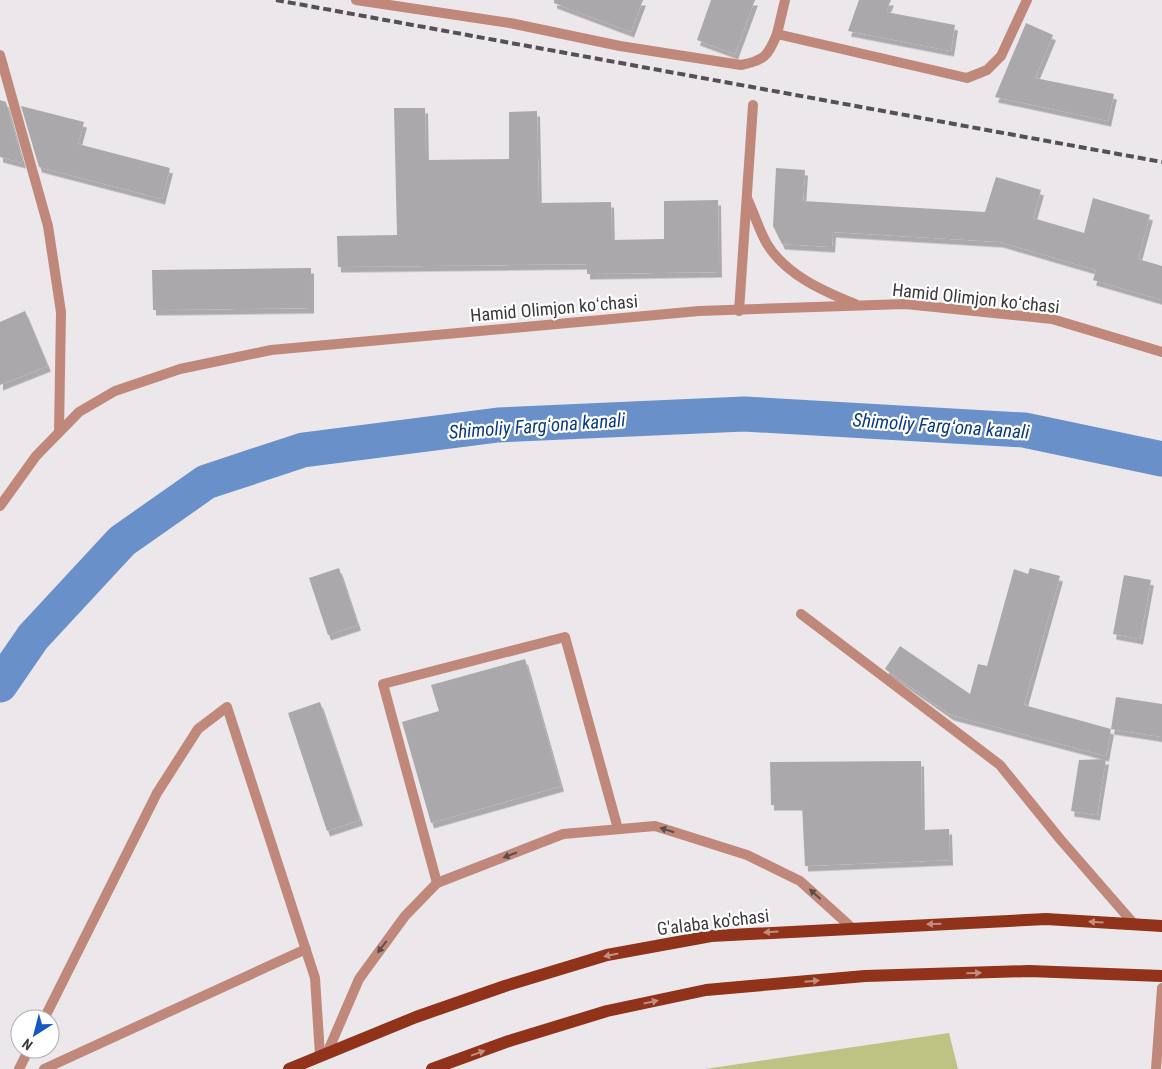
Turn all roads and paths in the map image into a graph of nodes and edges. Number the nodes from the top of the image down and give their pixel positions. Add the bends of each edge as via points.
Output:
1 (356, 0) edge
2 (785, 0) edge
3 (1027, 0) edge
4 (777, 34) junction
5 (0, 54) edge
6 (753, 104) dead end
7 (747, 198) junction
8 (859, 306) junction
9 (739, 310) junction
10 (1162, 352) edge
11 (59, 432) junction
12 (0, 506) edge
13 (801, 614) dead end
14 (618, 829) junction
15 (437, 883) junction
16 (1134, 924) junction
17 (1162, 926) edge
18 (851, 927) junction
19 (306, 949) junction
20 (1162, 976) edge
21 (1162, 988) edge
22 (49, 1009) edge
23 (324, 1053) junction
24 (44, 1069) edge
25 (289, 1069) edge
26 (432, 1069) edge
27 (1156, 1069) edge

1 - 4 street via 510,23 741,66 757,62 769,54
2 - 4 street
3 - 4 street via 1001,56 987,70 967,78
5 - 11 street via 51,245 61,312
6 - 7 street
7 - 8 street via 768,245 792,271 820,290
7 - 9 street
8 - 9 street, Hamid Olimjon koʻchasi
8 - 10 street, Hamid Olimjon koʻchasi via 905,304 1052,319
9 - 11 street, Hamid Olimjon koʻchasi via 271,350 180,369 115,391 78,412
11 - 12 street, Hamid Olimjon koʻchasi via 36,456
13 - 16 street via 1000,765
14 -> 15 street via 563,834
14 - 15 street via 565,637 383,684
18 -> 14 street via 800,881 747,856 655,826
15 -> 23 street via 405,916 359,979
16 - 17 main road, G'alaba ko'chasi
16 -> 18 main road, G'alaba ko'chasi via 1046,919
18 -> 23 main road, G'alaba ko'chasi via 711,936 607,955 452,1004
19 - 22 street via 226,707 198,729 157,793
19 - 23 street via 315,978
19 - 24 street
26 -> 20 main road via 607,1011 706,990 865,976 1029,972
21 - 27 street
23 - 25 main road, G'alaba ko'chasi

